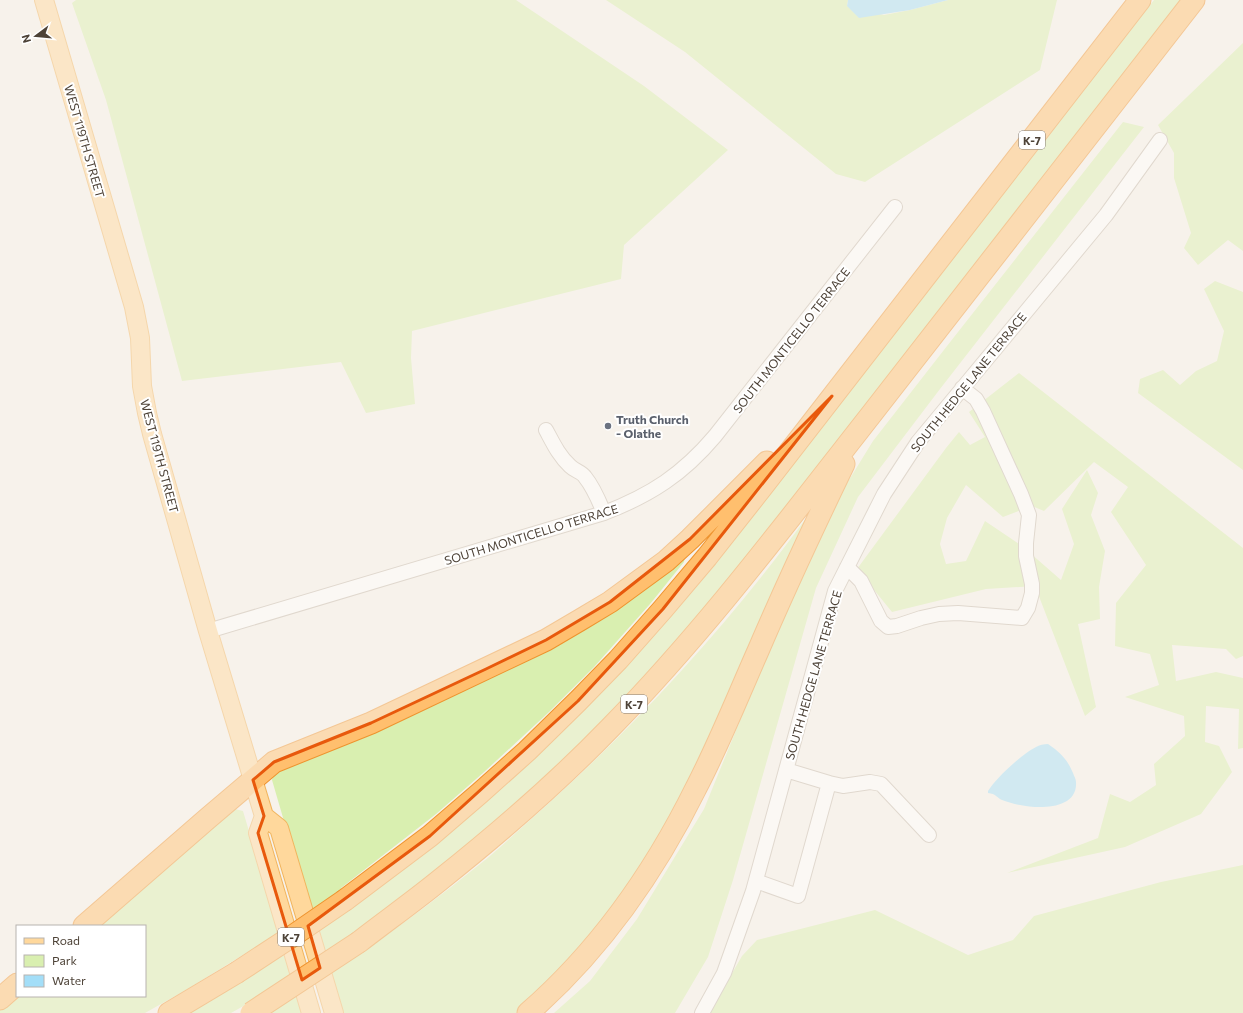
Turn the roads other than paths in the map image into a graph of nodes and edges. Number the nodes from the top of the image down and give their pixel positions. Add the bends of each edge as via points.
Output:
1 (44, 0) edge
2 (1140, 0) edge
3 (1194, 0) edge
4 (1160, 140) dead end
5 (895, 207) dead end
6 (962, 388) junction
7 (832, 396) junction
8 (865, 422) junction
9 (546, 430) dead end
10 (604, 513) junction
11 (847, 567) junction
12 (208, 631) junction
13 (786, 770) junction
14 (253, 780) junction
15 (829, 783) junction
16 (264, 816) junction
17 (929, 835) dead end
18 (756, 881) junction
19 (85, 925) edge
20 (16, 985) edge
21 (0, 999) edge
22 (169, 1013) edge
23 (251, 1013) edge
24 (311, 1013) edge
25 (334, 1013) edge
26 (528, 1013) edge
27 (702, 1013) edge

1 - 12 main road, WEST 119TH STREET via 134,307 140,338 142,386 147,413
2 - 7 highway, K-7
3 - 8 highway, K-7
4 - 6 street, SOUTH HEDGE LANE TERRACE via 1106,215
5 - 10 street, SOUTH MONTICELLO TERRACE via 702,453 653,491 629,504
6 - 11 street, SOUTH HEDGE LANE TERRACE via 918,442 884,494
6 - 11 street via 976,399 1029,515 1026,556 1032,594 1022,618 952,614 888,627 881,621 861,581
7 - 14 highway via 690,540 610,602 546,640 486,669 371,723 274,762
7 - 22 highway, K-7, bridge via 707,557 663,609 618,660 526,751 430,836 344,900 236,973
8 - 23 highway, K-7, bridge via 732,592 651,686 553,783 438,882 359,942
8 - 26 highway via 818,518 678,824 656,862 604,934 570,973
9 - 10 street via 562,457 572,468 584,475
10 - 12 street, SOUTH MONTICELLO TERRACE
11 - 13 street, SOUTH HEDGE LANE TERRACE via 835,591
12 - 14 main road, WEST 119TH STREET
13 - 15 street
13 - 18 street, SOUTH HEDGE LANE TERRACE
14 - 16 main road, WEST 119TH STREET
14 - 19 highway
15 - 17 street via 843,786 870,782 881,784
15 - 18 street via 798,896
16 - 24 main road via 258,833
16 - 25 main road via 279,828
18 - 27 street, SOUTH HEDGE LANE TERRACE via 724,973
20 - 21 highway

